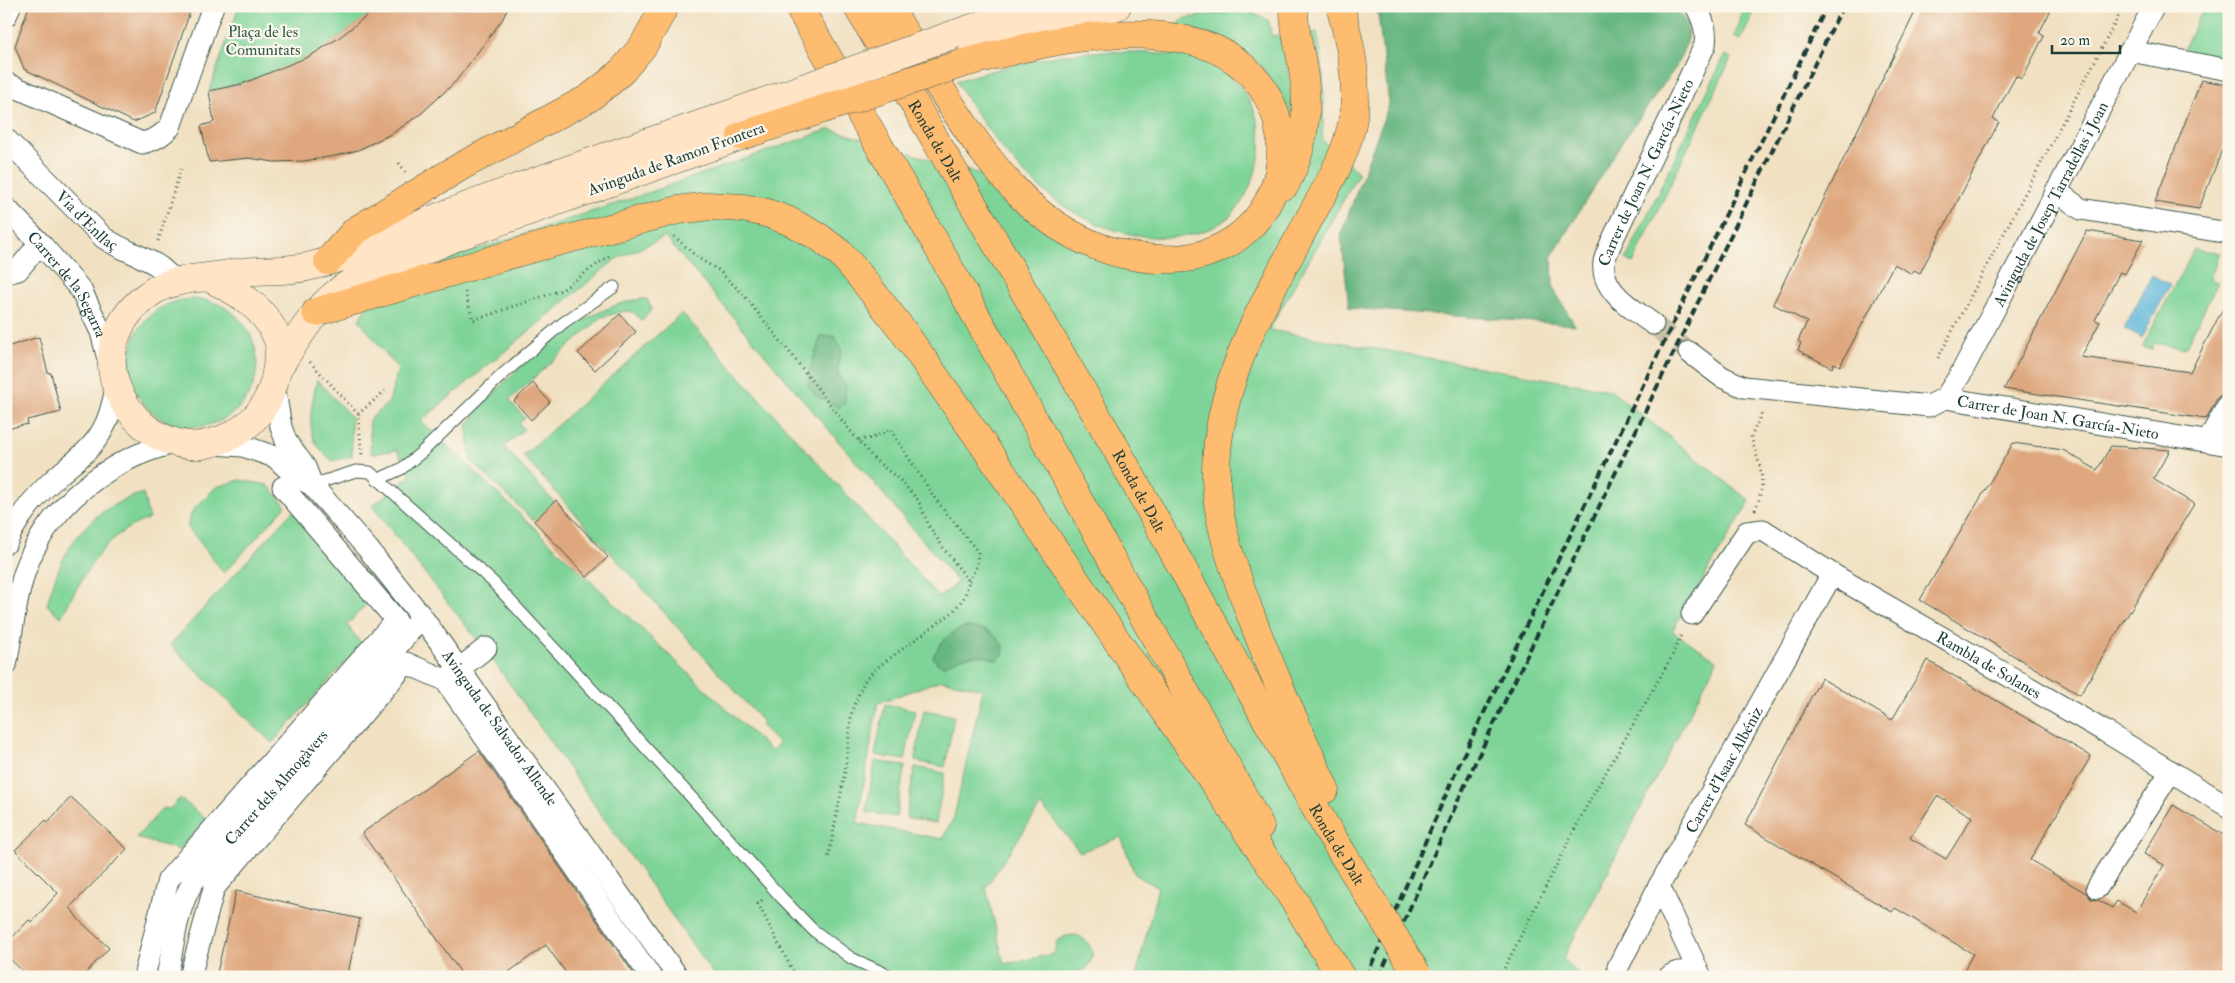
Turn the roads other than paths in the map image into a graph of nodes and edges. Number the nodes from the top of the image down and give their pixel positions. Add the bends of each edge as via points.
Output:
1 (10, 6) edge
2 (213, 6) edge
3 (665, 6) edge
4 (798, 6) edge
5 (858, 6) edge
6 (888, 6) edge
7 (1036, 6) edge
8 (1117, 6) edge
9 (1294, 6) edge
10 (1696, 6) edge
11 (2154, 6) edge
12 (1346, 11) edge
13 (6, 16) edge
14 (958, 50) junction
15 (2130, 51) junction
16 (2229, 70) edge
17 (6, 82) edge
18 (740, 123) junction
19 (6, 139) edge
20 (2056, 190) junction
21 (6, 208) edge
22 (1252, 226) junction
23 (2229, 233) edge
24 (40, 243) junction
25 (328, 261) junction
26 (6, 273) edge
27 (195, 278) junction
28 (614, 287) dead end
29 (316, 312) junction
30 (1653, 324) tunnel mouth
31 (1689, 352) tunnel mouth
32 (275, 378) junction
33 (114, 380) junction
34 (1945, 398) junction
35 (2229, 404) edge
36 (174, 443) junction
37 (2219, 443) edge
38 (209, 444) junction
39 (377, 480) junction
40 (312, 485) junction
41 (283, 487) dead end
42 (8, 534) edge
43 (1832, 574) junction
44 (1692, 614) road end
45 (422, 617) junction
46 (486, 648) dead end
47 (6, 665) edge
48 (452, 674) junction
49 (2171, 771) junction
50 (2229, 807) edge
51 (1330, 818) junction
52 (1659, 886) junction
53 (2097, 888) dead end
54 (1295, 897) junction
55 (1618, 967) dead end
56 (144, 977) edge
57 (167, 977) edge
58 (190, 977) edge
59 (650, 977) edge
60 (678, 977) edge
61 (892, 977) edge
62 (1341, 977) edge
63 (1419, 977) edge
64 (1669, 977) edge
65 (1693, 977) edge
66 (1701, 977) edge

1 - 13 street
2 - 17 street via 170,127 151,141 142,143
3 - 25 highway via 652,34 634,59 604,86 355,231
4 - 54 highway via 935,242 1241,791
5 - 51 highway, Ronda de Dalt
6 - 22 highway via 990,161 1018,194 1043,216 1073,235 1132,257 1182,259 1224,247
7 - 14 street
8 - 14 street
9 - 22 highway via 1306,88 1306,125 1302,146 1286,184
10 - 30 street, Carrer de Joan N. García-Nieto via 1705,23 1705,45 1604,263 1607,281 1615,294
11 - 15 street, Avinguda de Josep Tarradellas i Joan
12 - 51 highway via 1354,81 1349,138 1337,169 1264,300 1244,344 1228,389 1219,430 1216,471 1218,504 1239,584
14 - 18 highway, bridge
14 - 22 highway via 1142,35 1177,38 1222,53 1255,79 1278,120 1279,178 1268,203
15 - 16 street
15 - 20 street, Avinguda de Josep Tarradellas i Joan
18 - 25 street, Avinguda de Ramon Frontera via 446,214
18 - 29 street, Avinguda de Ramon Frontera via 352,282
19 - 27 street, Via d'Enllaç via 104,238 156,264 171,278
20 - 23 street via 2081,209
20 - 34 street, Avinguda de Josep Tarradellas i Joan
21 - 24 street, Carrer de la Segarra
24 - 26 street via 18,270
24 - 33 street, Carrer de la Segarra via 81,290 101,332
25 - 27 street, Avinguda de Ramon Frontera via 288,271 254,271
27 - 32 street via 239,292 258,307 279,343
27 - 33 street via 155,290 127,313 113,343
28 - 39 lane via 564,323 503,374 422,452 401,469
29 - 32 street, Avinguda de Ramon Frontera
29 - 54 highway via 519,252 678,210 709,206 751,210 789,220 818,237 841,254 901,328
31 - 34 street, Carrer de Joan N. García-Nieto via 1722,377 1744,387 1929,406
32 - 38 street via 266,405 257,417 236,434
32 - 40 street, Avinguda de Salvador Allende via 281,427
33 - 36 street via 131,414 147,430
33 - 42 street via 103,429 87,452 52,481
34 - 37 street, Carrer de Joan N. García-Nieto
35 - 37 street
36 - 38 street via 191,446
36 - 47 street via 150,448 128,458 78,492 57,515 25,571
38 - 40 street, Avinguda de Salvador Allende via 243,446 275,457 295,476
39 - 40 lane via 370,472 356,471
39 - 61 lane via 492,581 813,930 851,958
40 - 45 street, Avinguda de Salvador Allende
41 - 56 street via 396,620 168,880
43 - 44 street, Rambla de Solanes via 1763,530 1747,532
43 - 49 street, Rambla de Solanes
43 - 52 street, Carrer d'Isaac Albéniz
45 - 48 street, Avinguda de Salvador Allende
45 - 57 street, Carrer dels Almogàvers via 188,888
46 - 48 street
48 - 58 street via 406,663 214,888
48 - 59 street
48 - 60 street, Avinguda de Salvador Allende
49 - 50 street, Rambla de Solanes
49 - 53 street
51 - 63 highway, bridge via 1379,912
52 - 55 street, Carrer d'Isaac Albéniz
52 - 66 street
54 - 62 highway
64 - 65 street via 1679,971

